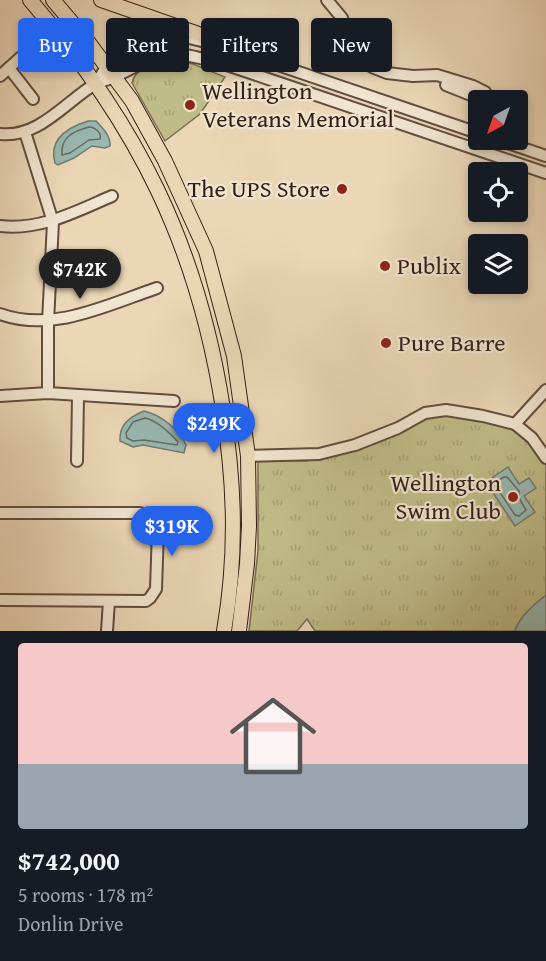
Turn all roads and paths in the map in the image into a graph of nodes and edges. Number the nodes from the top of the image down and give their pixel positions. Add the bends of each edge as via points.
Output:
1 (30, 0) edge
2 (53, 0) edge
3 (101, 0) edge
4 (316, 0) edge
5 (327, 0) edge
6 (201, 36) edge
7 (189, 56) edge
8 (18, 60) edge
9 (106, 65) edge
10 (4, 72) edge
11 (110, 72) edge
12 (112, 72) edge
13 (299, 72) edge
14 (424, 76) junction
15 (96, 83) junction
16 (346, 88) junction
17 (481, 90) edge
18 (468, 95) edge
19 (33, 99) dead end
20 (340, 105) junction
21 (25, 132) junction
22 (0, 134) edge
23 (468, 136) edge
24 (468, 137) edge
25 (499, 150) edge
26 (528, 150) edge
27 (546, 156) edge
28 (546, 173) edge
29 (112, 196) dead end
30 (53, 222) junction
31 (0, 226) edge
32 (157, 288) dead end
33 (0, 314) edge
34 (48, 322) junction
35 (217, 372) junction
36 (546, 390) edge
37 (48, 393) junction
38 (78, 395) junction
39 (0, 396) edge
40 (174, 401) dead end
41 (515, 424) junction
42 (248, 456) junction
43 (546, 458) edge
44 (77, 461) dead end
45 (0, 513) edge
46 (0, 600) edge
47 (109, 601) junction
48 (107, 631) edge
49 (224, 631) edge
50 (239, 631) edge

1 - 15 main road
2 - 9 main road
3 - 6 main road
4 - 5 street
5 - 14 street via 342,18 354,48 372,67 387,73
7 - 20 street
8 - 10 street
10 - 19 street
11 - 15 street
12 - 42 main road via 150,131 206,250 234,356
13 - 16 street
14 - 17 street via 437,75
14 - 18 street
15 - 21 street
15 - 35 main road via 135,144 175,228 198,295
16 - 20 street
16 - 23 street
20 - 24 street
21 - 22 street
21 - 30 street
25 - 28 street
26 - 27 street
29 - 30 street
30 - 31 street
30 - 34 street
32 - 34 street
33 - 34 street via 17,320
34 - 37 street
35 - 42 main road via 230,392 237,442 241,452
35 - 49 main road via 232,474 232,574
36 - 41 street
37 - 38 street
37 - 39 street
38 - 40 street
38 - 44 street
41 - 42 street via 446,410 425,413 355,445 319,454
41 - 43 street via 532,438
42 - 50 main road via 249,526
45 - 47 street via 150,516 158,530 156,589 146,601
46 - 47 street
47 - 48 street

